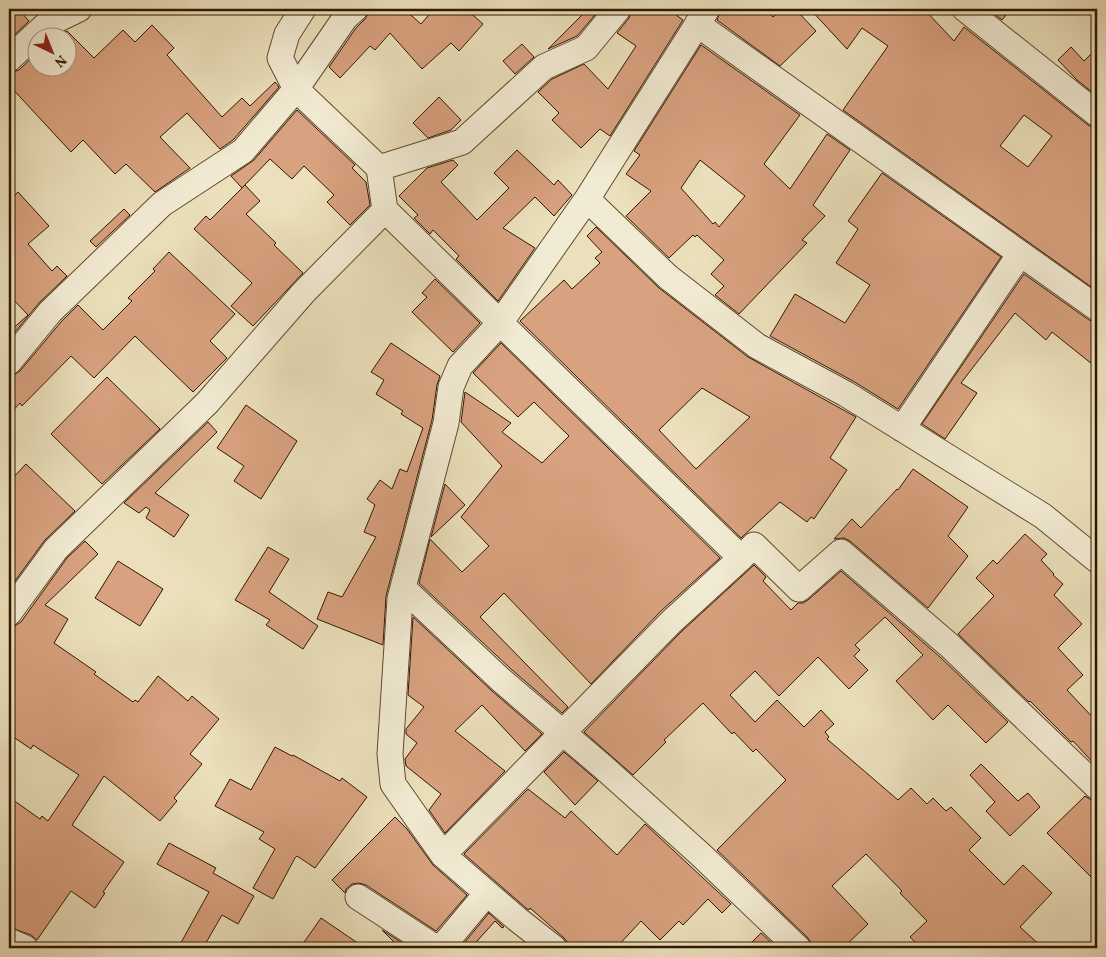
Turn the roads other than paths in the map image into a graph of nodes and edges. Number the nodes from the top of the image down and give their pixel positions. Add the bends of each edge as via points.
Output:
1 (79, 9) edge
2 (303, 9) edge
3 (355, 9) edge
4 (618, 9) edge
5 (966, 9) edge
6 (702, 16) edge
7 (9, 59) edge
8 (296, 89) junction
9 (1097, 114) edge
10 (379, 168) junction
11 (588, 199) junction
12 (385, 210) junction
13 (1020, 254) junction
14 (1097, 308) edge
15 (500, 322) junction
16 (9, 362) edge
17 (902, 429) junction
18 (741, 558) junction
19 (1097, 560) edge
20 (403, 588) junction
21 (9, 613) edge
22 (562, 733) junction
23 (1097, 787) edge
24 (443, 854) junction
25 (487, 893) junction
26 (358, 897) dead end
27 (9, 941) edge
28 (24, 948) edge
29 (436, 948) edge
30 (441, 948) edge
31 (554, 948) edge
32 (798, 948) edge

1 - 7 street via 46,25
2 - 8 street via 287,34 280,58
3 - 8 street via 345,18
4 - 10 street via 586,48 544,67 462,142
5 - 9 street
6 - 11 street
6 - 13 street
8 - 10 street
8 - 16 street via 244,150 162,204 50,312
10 - 12 street
11 - 15 street
11 - 17 street via 668,277 757,346 846,394
12 - 15 street
12 - 21 street via 304,292 207,404 56,549
13 - 14 street
13 - 17 street
15 - 18 street
15 - 20 street via 460,366 451,387 446,423
17 - 19 street via 1043,516
18 - 22 street via 671,622
18 - 23 street via 754,544 799,589 841,552 950,646
20 - 22 street
20 - 24 street via 390,754 393,784
22 - 24 street
22 - 32 street via 701,855
24 - 25 street
25 - 30 street
25 - 31 street
26 - 29 street
27 - 28 street

